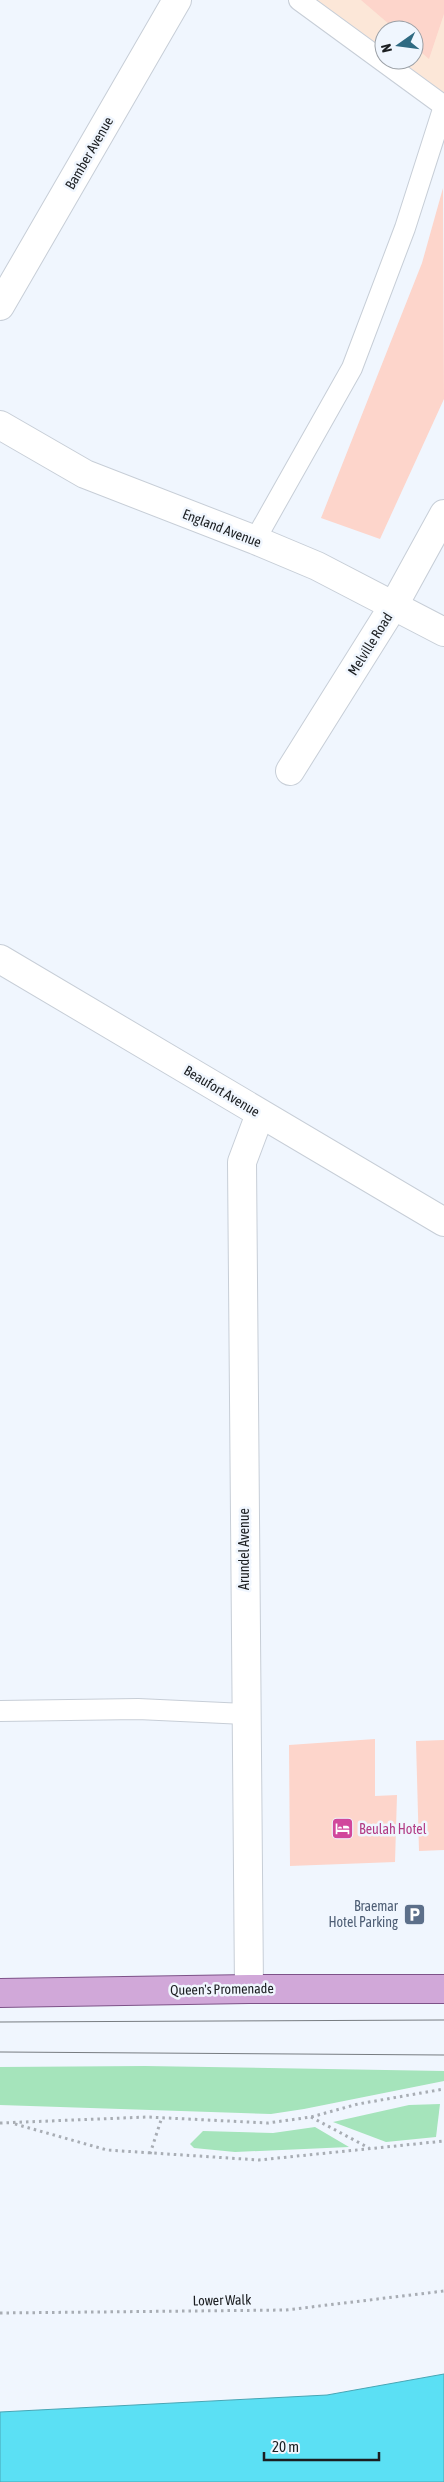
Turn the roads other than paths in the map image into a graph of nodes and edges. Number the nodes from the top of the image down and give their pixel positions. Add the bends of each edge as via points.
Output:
1 (177, 0) edge
2 (299, 0) edge
3 (444, 106) edge
4 (0, 306) edge
5 (0, 425) edge
6 (444, 514) edge
7 (255, 540) junction
8 (394, 606) junction
9 (444, 632) edge
10 (290, 771) dead end
11 (0, 959) edge
12 (260, 1114) junction
13 (444, 1222) edge
14 (0, 1711) edge
15 (246, 1714) junction
16 (249, 1988) junction
17 (444, 1989) edge
18 (0, 1993) edge

1 - 4 street, Bamber Avenue
2 - 3 lane
3 - 7 lane via 405,228 352,368
5 - 7 street, England Avenue via 85,474
6 - 8 street, Melville Road
7 - 8 street, England Avenue via 317,566
8 - 9 street, England Avenue
8 - 10 street, Melville Road
11 - 12 street, Beaufort Avenue
12 - 13 street, Beaufort Avenue
12 - 15 street, Arundel Avenue via 242,1162
14 - 15 lane via 138,1709
15 - 16 street, Arundel Avenue
16 - 17 main road, Queen's Promenade
16 - 18 main road, Queen's Promenade

